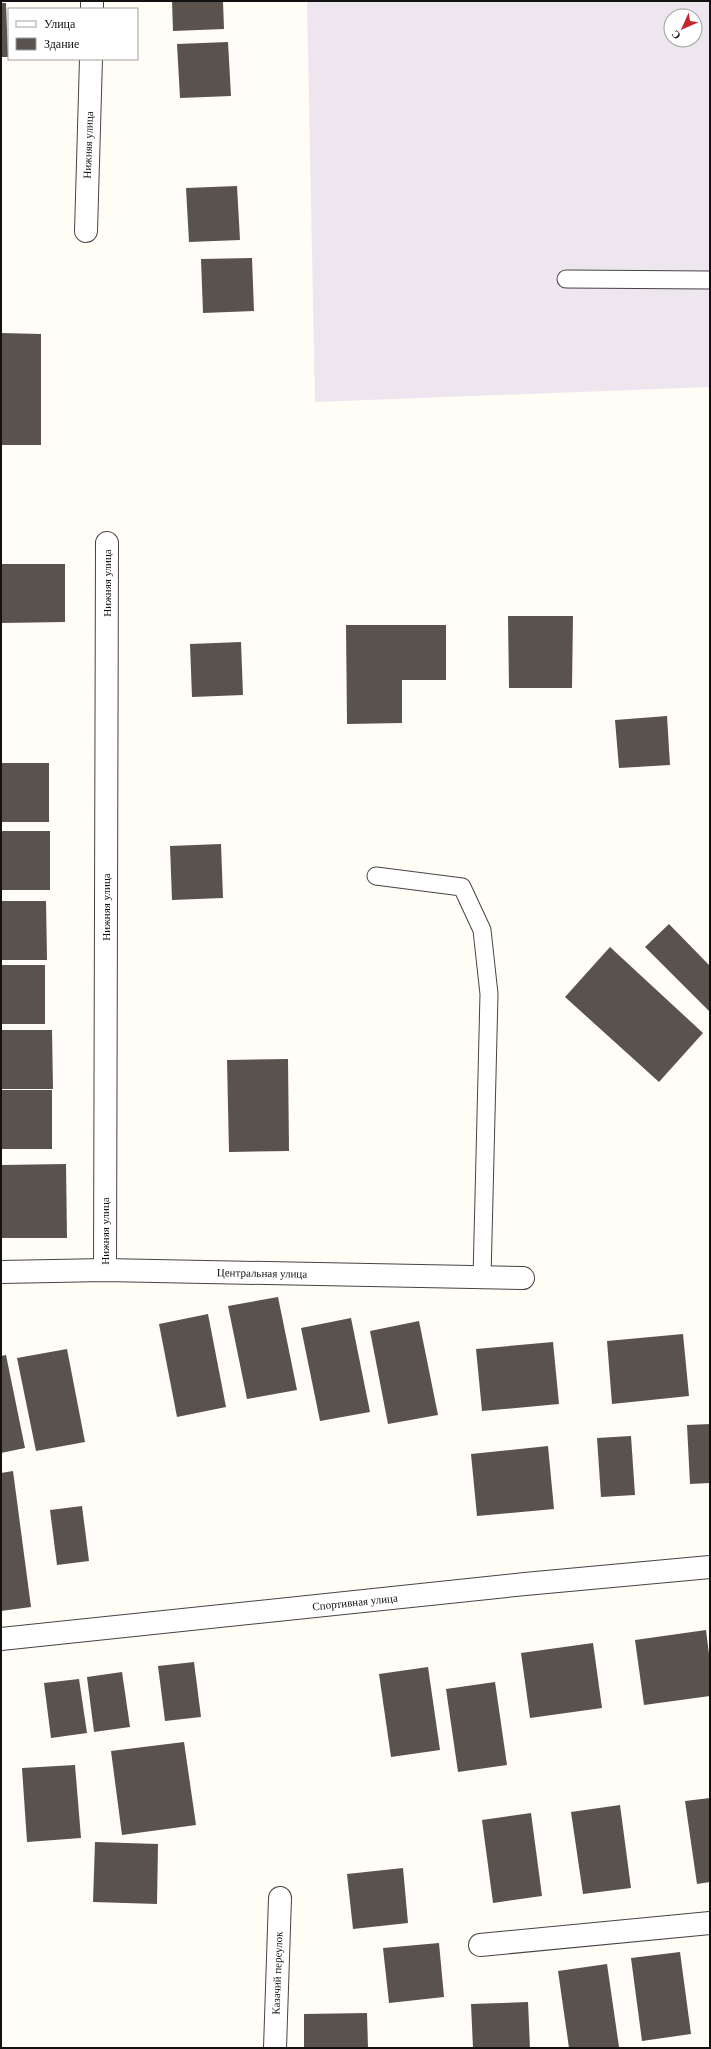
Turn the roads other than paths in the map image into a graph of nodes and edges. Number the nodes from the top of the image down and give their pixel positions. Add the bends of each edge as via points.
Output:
1 (91, 60) edge
2 (86, 231) dead end
3 (566, 279) dead end
4 (710, 280) edge
5 (107, 543) dead end
6 (376, 876) dead end
7 (105, 1270) junction
8 (1, 1272) edge
9 (482, 1278) junction
10 (523, 1278) dead end
11 (710, 1567) edge
12 (1, 1639) edge
13 (280, 1898) dead end
14 (710, 1923) edge
15 (480, 1945) dead end
16 (275, 2048) edge

1 - 2 street, Нижняя улица
3 - 4 lane
5 - 7 street, Нижняя улица
6 - 9 lane via 462,887 482,930 489,994
7 - 8 street, Центральная улица
7 - 9 street, Центральная улица
9 - 10 street, Центральная улица
11 - 12 street, Спортивная улица
13 - 16 street, Казачий переулок
14 - 15 street

